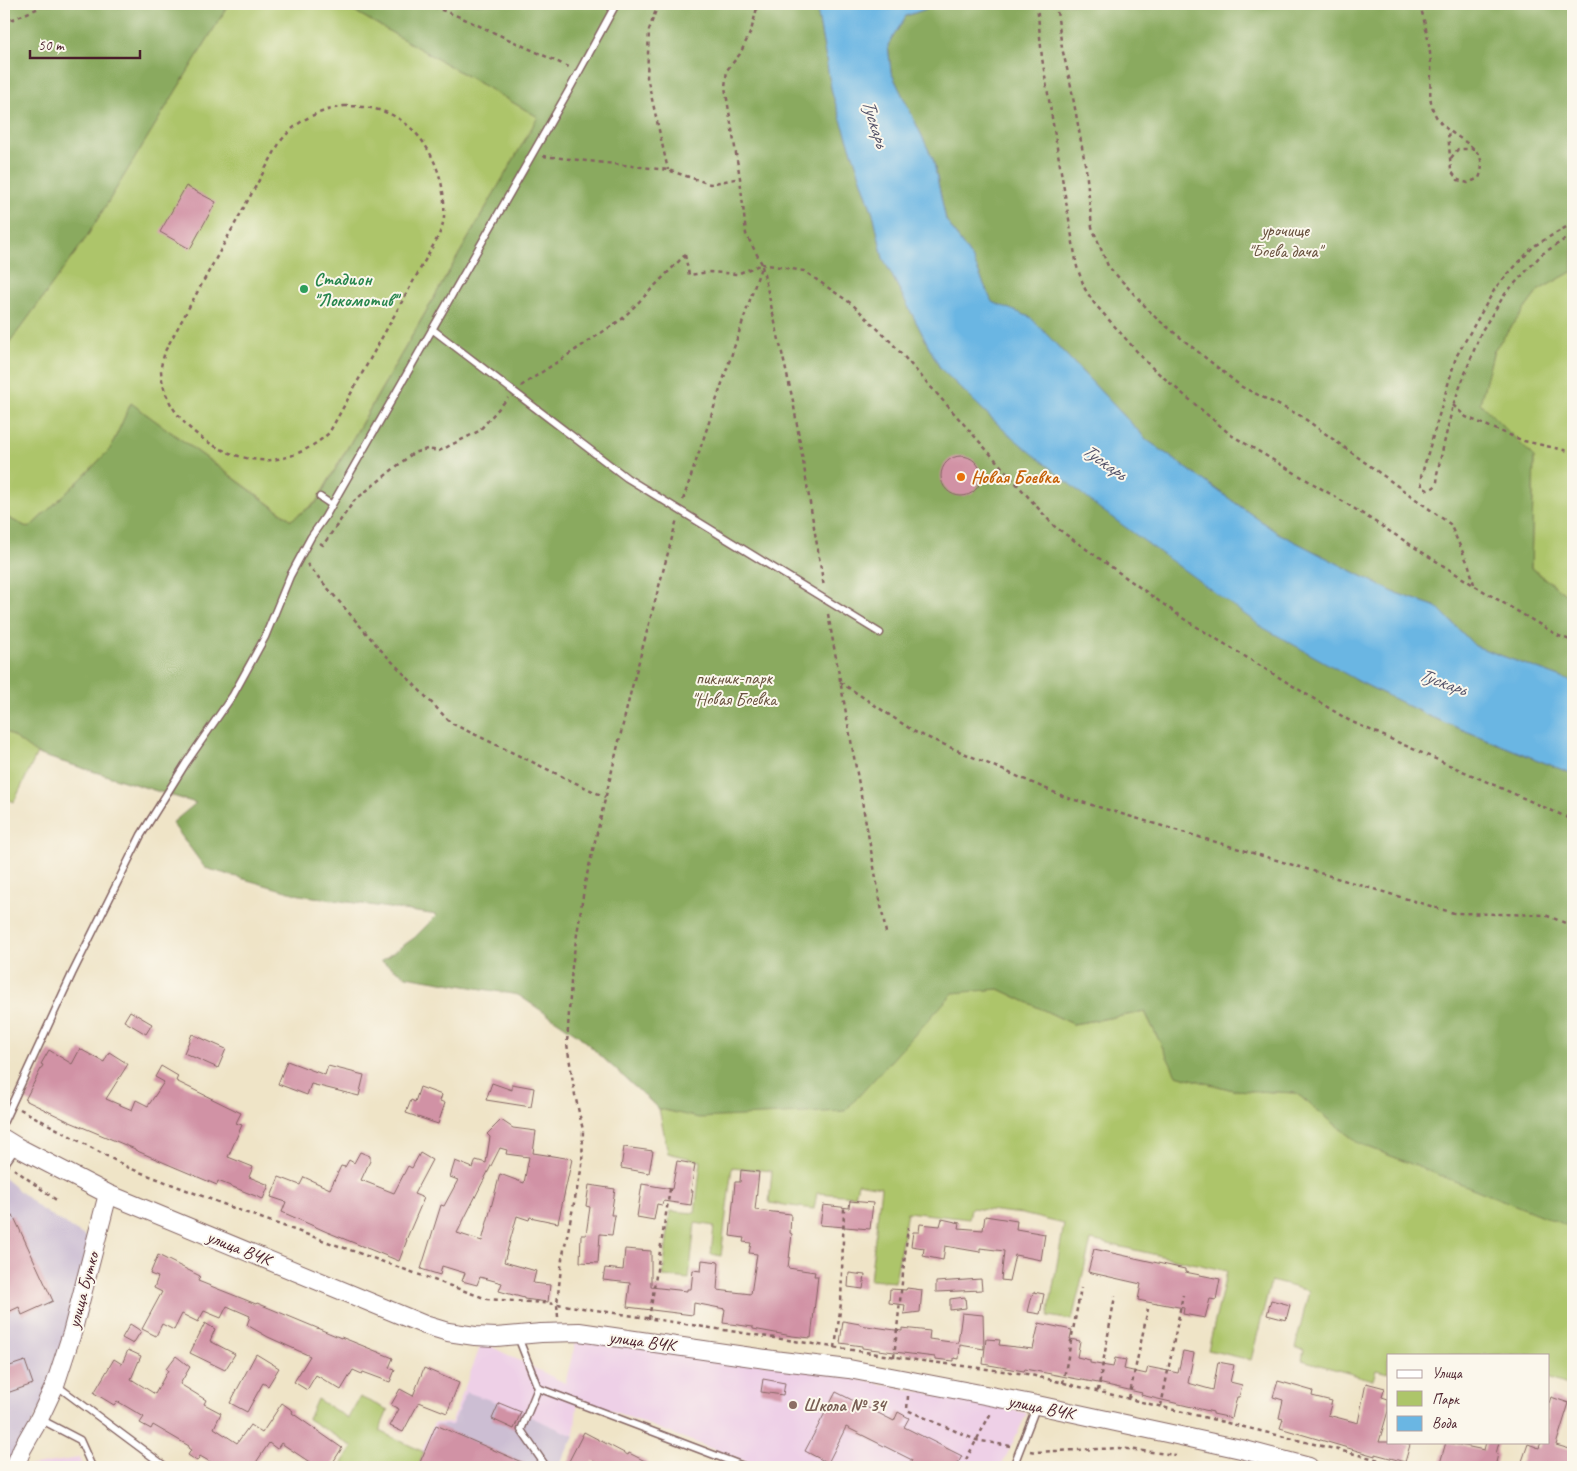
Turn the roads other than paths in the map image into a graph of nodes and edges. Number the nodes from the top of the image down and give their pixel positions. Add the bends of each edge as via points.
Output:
1 (616, 4) edge
2 (432, 329) junction
3 (320, 498) dead end
4 (332, 505) junction
5 (880, 633) dead end
6 (4, 1121) edge
7 (10, 1143) edge
8 (4, 1164) edge
9 (108, 1194) junction
10 (518, 1336) junction
11 (56, 1385) junction
12 (538, 1388) junction
13 (1037, 1405) junction
14 (39, 1419) junction
15 (15, 1467) edge
16 (92, 1467) edge
17 (166, 1467) edge
18 (544, 1467) edge
19 (746, 1467) edge
20 (1013, 1467) edge
21 (1310, 1467) edge

1 - 2 lane
2 - 4 lane
2 - 5 lane via 627,478
3 - 4 lane
4 - 6 lane via 290,576 265,637 233,696 186,762 141,835
7 - 8 lane
7 - 9 main road, улица ВЧК
9 - 10 main road, улица ВЧК via 425,1325 475,1336
9 - 11 main road, улица Бутко
10 - 12 lane
10 - 13 main road, улица ВЧК via 579,1332 849,1369
11 - 14 main road, улица Бутко
11 - 17 lane
12 - 18 lane via 521,1430
12 - 19 lane
13 - 20 lane
13 - 21 main road, улица ВЧК
14 - 15 main road, улица Бутко
14 - 16 lane via 80,1440

